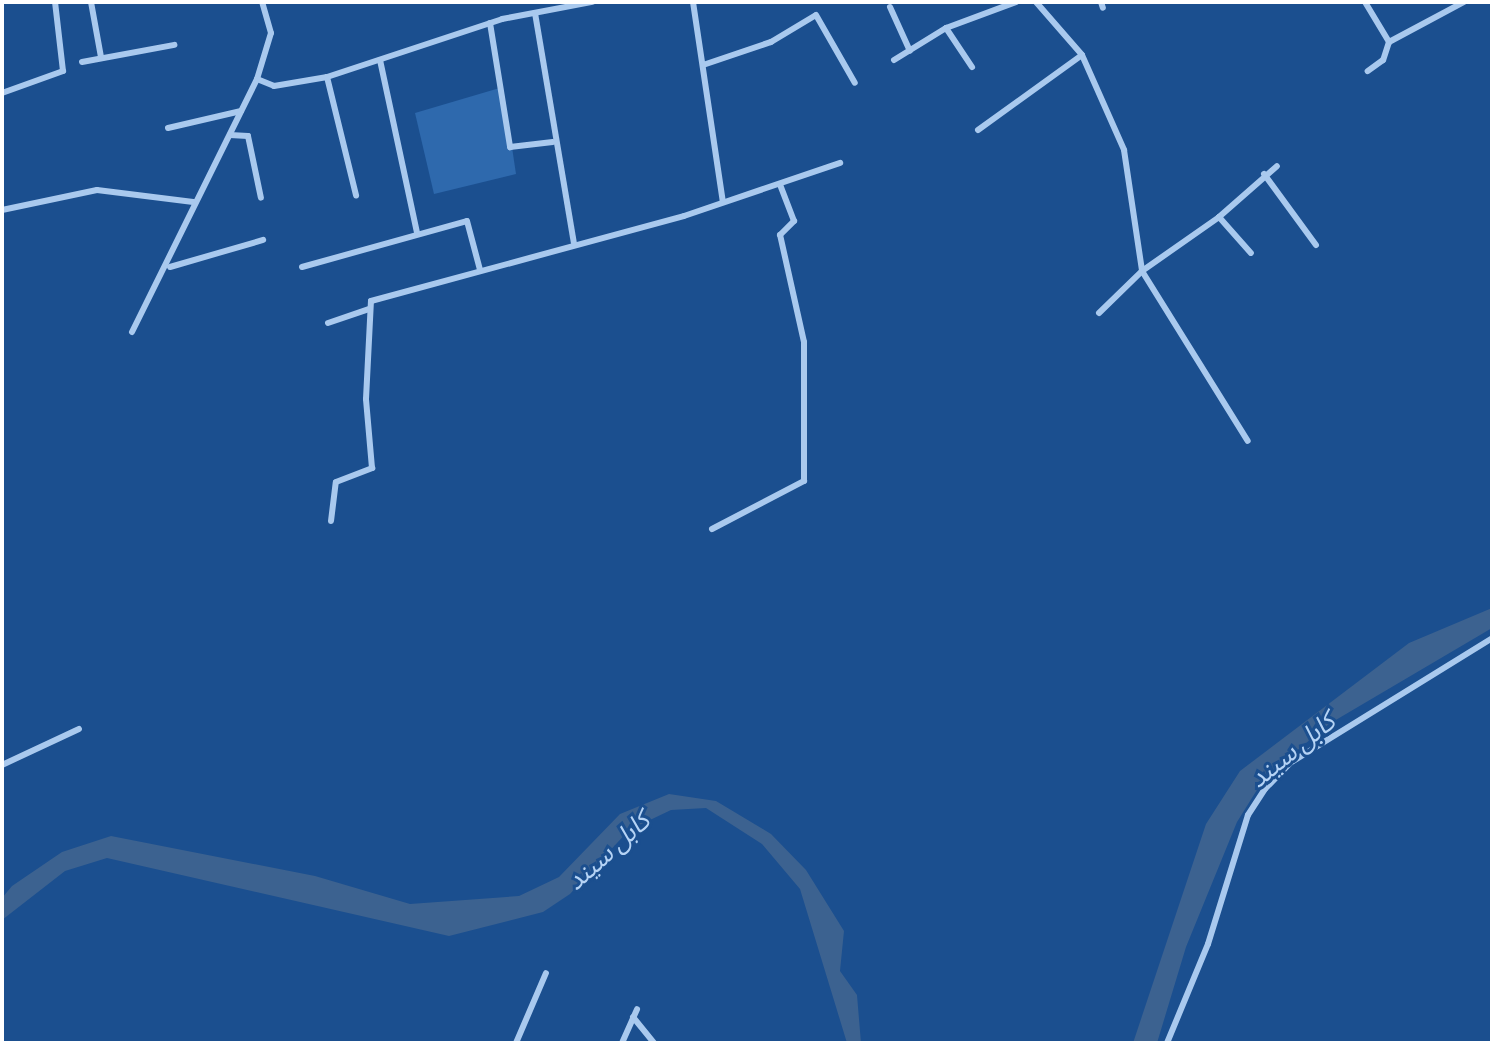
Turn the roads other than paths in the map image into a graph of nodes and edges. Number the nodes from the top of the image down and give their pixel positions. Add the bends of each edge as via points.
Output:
1 (55, 2) edge
2 (91, 2) edge
3 (262, 2) edge
4 (592, 2) edge
5 (693, 2) edge
6 (1016, 2) edge
7 (1036, 2) edge
8 (1365, 2) edge
9 (1464, 2) edge
10 (570, 4) edge
11 (890, 7) dead end
12 (535, 13) junction
13 (490, 23) junction
14 (946, 28) junction
15 (1389, 42) junction
16 (174, 45) dead end
17 (910, 51) junction
18 (1082, 55) junction
19 (101, 57) junction
20 (380, 60) junction
21 (894, 60) dead end
22 (82, 62) dead end
23 (703, 65) junction
24 (972, 67) dead end
25 (1368, 71) dead end
26 (327, 77) junction
27 (257, 79) junction
28 (855, 83) dead end
29 (2, 93) edge
30 (241, 111) junction
31 (168, 128) dead end
32 (978, 130) dead end
33 (230, 135) junction
34 (553, 142) junction
35 (840, 163) dead end
36 (1277, 166) dead end
37 (1264, 174) junction
38 (780, 185) junction
39 (356, 195) dead end
40 (261, 198) dead end
41 (193, 202) junction
42 (723, 202) junction
43 (2, 210) edge
44 (1219, 217) junction
45 (417, 232) junction
46 (263, 240) dead end
47 (574, 243) junction
48 (1316, 245) dead end
49 (1251, 253) dead end
50 (170, 267) junction
51 (302, 267) dead end
52 (480, 270) junction
53 (1142, 271) junction
54 (369, 309) junction
55 (1099, 313) dead end
56 (328, 323) dead end
57 (132, 332) dead end
58 (1248, 441) dead end
59 (331, 521) dead end
60 (712, 529) dead end
61 (1492, 638) edge
62 (79, 729) dead end
63 (2, 765) edge
64 (546, 973) dead end
65 (637, 1009) dead end
66 (633, 1017) junction
67 (516, 1043) edge
68 (622, 1043) edge
69 (654, 1043) edge
70 (1167, 1043) edge

1 - 29 street via 63,71
2 - 19 street
3 - 27 street via 271,33
4 - 10 street
5 - 23 street
6 - 14 street
7 - 18 street
8 - 15 street
9 - 15 street
10 - 12 street
11 - 17 street
12 - 13 street
12 - 34 street
13 - 20 street
13 - 34 street via 510,147
14 - 17 street
14 - 24 street
15 - 25 street via 1383,60
16 - 19 street
17 - 21 street
18 - 32 street
18 - 53 street via 1124,150
19 - 22 street
20 - 26 street
20 - 45 street
23 - 28 street via 771,42 816,15
23 - 42 street
26 - 27 street via 274,86
26 - 39 street
27 - 30 street
30 - 31 street
30 - 33 street
33 - 40 street via 248,136
33 - 41 street
34 - 47 street
35 - 38 street
36 - 37 street
37 - 44 street via 1251,194
37 - 48 street
38 - 42 street
38 - 60 street via 794,221 780,235 804,342 804,481
41 - 43 street via 97,190
41 - 50 street
42 - 47 street
44 - 49 street
44 - 53 street
45 - 51 street
45 - 52 street via 467,221
46 - 50 street
47 - 52 street
50 - 57 street
52 - 54 street via 371,301
53 - 55 street
53 - 58 street
54 - 56 street
54 - 59 street via 372,468 336,482
61 - 70 street via 1290,763 1265,789 1248,815 1208,944
62 - 63 street via 24,748
64 - 67 street
65 - 66 street
66 - 68 street
66 - 69 street

